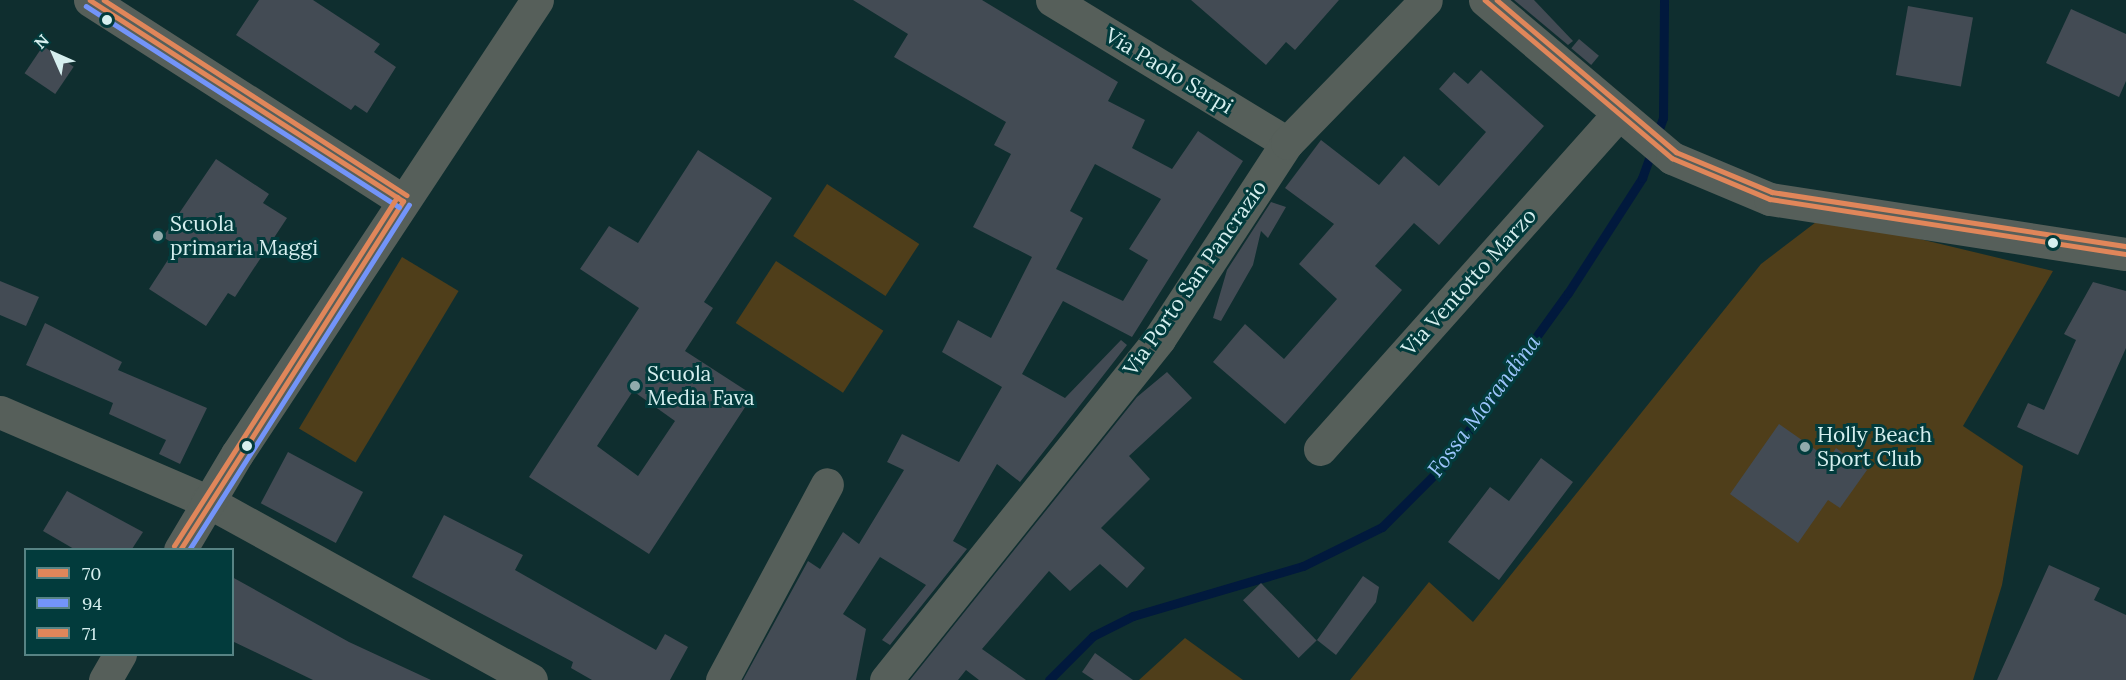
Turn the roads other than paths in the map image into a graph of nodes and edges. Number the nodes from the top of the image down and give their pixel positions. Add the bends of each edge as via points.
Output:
1 (90, 0) edge
2 (537, 0) edge
3 (1052, 0) edge
4 (1426, 0) edge
5 (1485, 0) edge
6 (1618, 116) junction
7 (1287, 143) junction
8 (403, 201) junction
9 (2126, 254) edge
10 (0, 412) edge
11 (1320, 449) dead end
12 (827, 484) dead end
13 (207, 501) junction
14 (181, 548) edge
15 (119, 656) edge
16 (105, 680) edge
17 (531, 680) edge
18 (722, 680) edge
19 (886, 680) edge

1 - 8 street
2 - 8 street
3 - 7 street, Via Paolo Sarpi
4 - 7 street, Via Porto San Pancrazio
5 - 6 street
6 - 9 street via 1672,158 1770,199
6 - 11 street, Via Ventotto Marzo
7 - 19 street, Via Porto San Pancrazio via 1158,339
8 - 13 street
10 - 13 street
12 - 18 street
13 - 14 street
13 - 17 street
15 - 16 street

